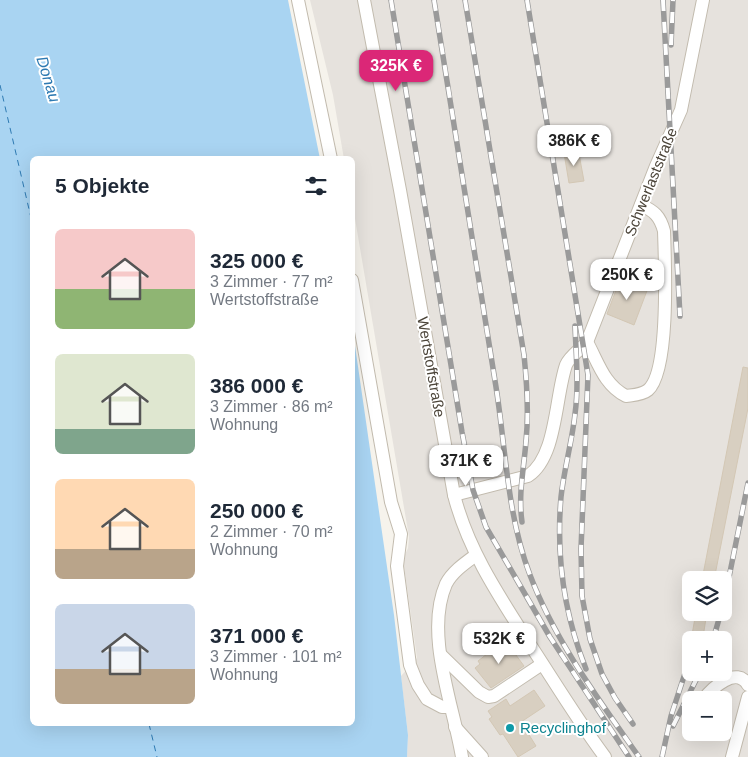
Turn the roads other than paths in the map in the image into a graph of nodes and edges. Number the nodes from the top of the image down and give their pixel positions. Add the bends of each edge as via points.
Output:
1 (298, 0) edge
2 (364, 0) edge
3 (704, 0) edge
4 (330, 156) edge
5 (641, 205) junction
6 (355, 297) edge
7 (587, 342) junction
8 (454, 495) junction
9 (476, 555) junction
10 (441, 655) junction
11 (542, 664) junction
12 (748, 685) edge
13 (711, 691) edge
14 (748, 697) edge
15 (450, 707) junction
16 (455, 727) junction
17 (602, 756) edge
18 (462, 757) edge
19 (482, 757) edge
20 (732, 757) edge

1 - 4 street
2 - 8 street, Wertstoffstraße
3 - 5 street, Schwerlaststraße via 680,110
5 - 7 street, Schwerlaststraße
5 - 7 street via 653,210 661,219 664,231 663,349 658,375 648,390 626,396 615,391
6 - 15 street via 391,502 402,534 397,566 410,665 427,699 442,707
7 - 8 street, Schwerlaststraße via 567,365 544,457 534,472
8 - 9 street, Wertstoffstraße via 461,524
9 - 10 street via 458,568 447,584 439,607
9 - 11 street, Wertstoffstraße
10 - 11 street via 488,697
10 - 15 street
11 - 17 street, Wertstoffstraße
12 - 13 street via 745,680 730,678
14 - 20 street
15 - 16 street
16 - 18 street
16 - 19 street

